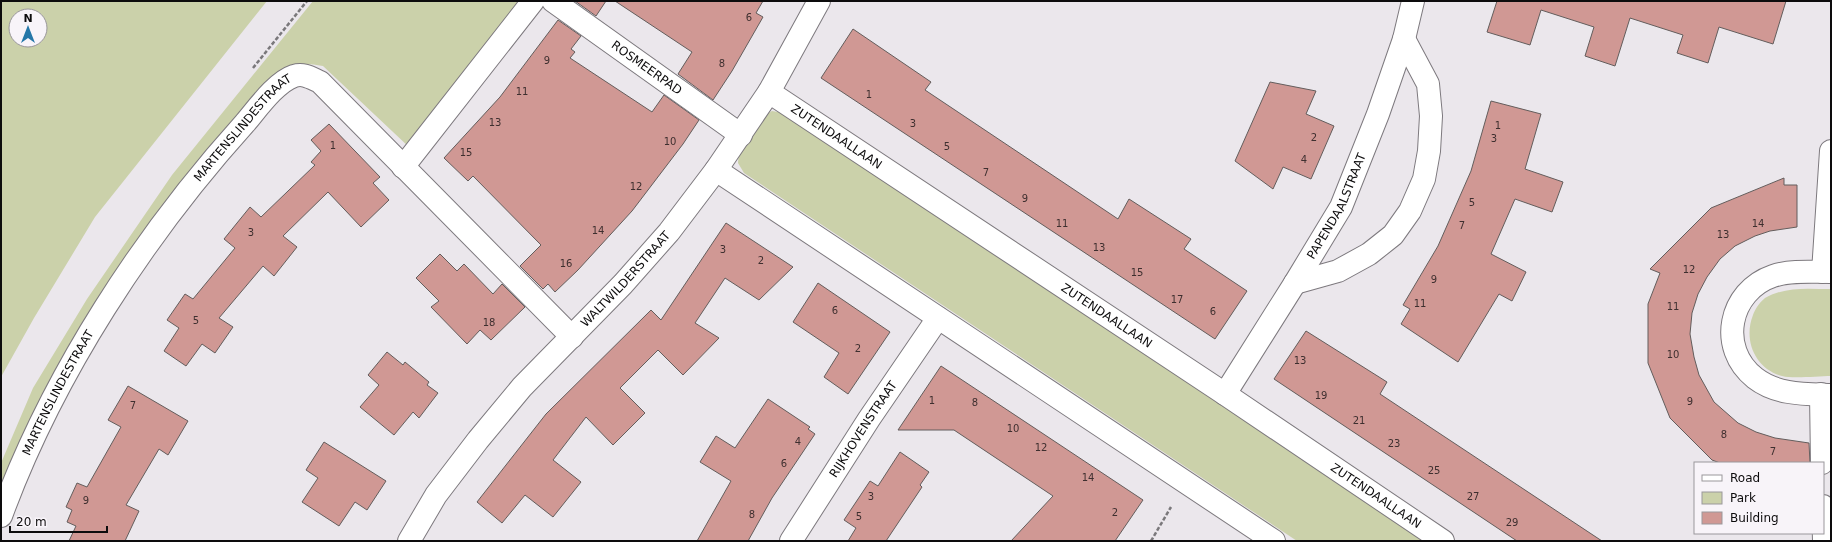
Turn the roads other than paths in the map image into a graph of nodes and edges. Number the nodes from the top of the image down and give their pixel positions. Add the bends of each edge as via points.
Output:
1 (533, 1) edge
2 (553, 1) edge
3 (819, 1) edge
4 (1413, 1) edge
5 (1404, 39) junction
6 (769, 92) junction
7 (741, 135) junction
8 (1831, 151) edge
9 (403, 167) junction
10 (716, 170) junction
11 (1827, 272) edge
12 (1296, 283) junction
13 (938, 318) junction
14 (572, 336) junction
15 (1225, 394) junction
16 (1826, 394) edge
17 (1822, 462) edge
18 (1, 516) edge
19 (409, 541) edge
20 (791, 541) edge
21 (1274, 541) edge
22 (1443, 541) edge

1 - 9 street
2 - 7 street, ROSMEERPAD
3 - 6 street, WALTWILDERSTRAAT
4 - 5 street, PAPENDAALSTRAAT
5 - 12 street, PAPENDAALSTRAAT via 1341,208
5 - 12 street via 1428,84 1431,116 1424,179 1410,211 1393,235 1369,254 1338,271
6 - 7 street, WALTWILDERSTRAAT
6 - 15 street, ZUTENDAALLAAN
7 - 10 street, WALTWILDERSTRAAT
8 - 11 street
9 - 14 street, MARTENSLINDESTRAAT
9 - 18 street, MARTENSLINDESTRAAT via 320,82 305,75 294,76 281,83 222,148 162,224 96,321 41,425
10 - 13 street
10 - 14 street, WALTWILDERSTRAAT via 669,232
11 - 16 street via 1774,276 1757,284 1744,296 1736,311 1732,331 1736,354 1745,368 1756,378 1773,388 1792,393
12 - 15 street, PAPENDAALSTRAAT
13 - 20 street, RIJKHOVENSTRAAT via 869,419
13 - 21 street
14 - 19 street, WALTWILDERSTRAAT via 522,387 478,440 436,495
15 - 22 street, ZUTENDAALLAAN
16 - 17 street

